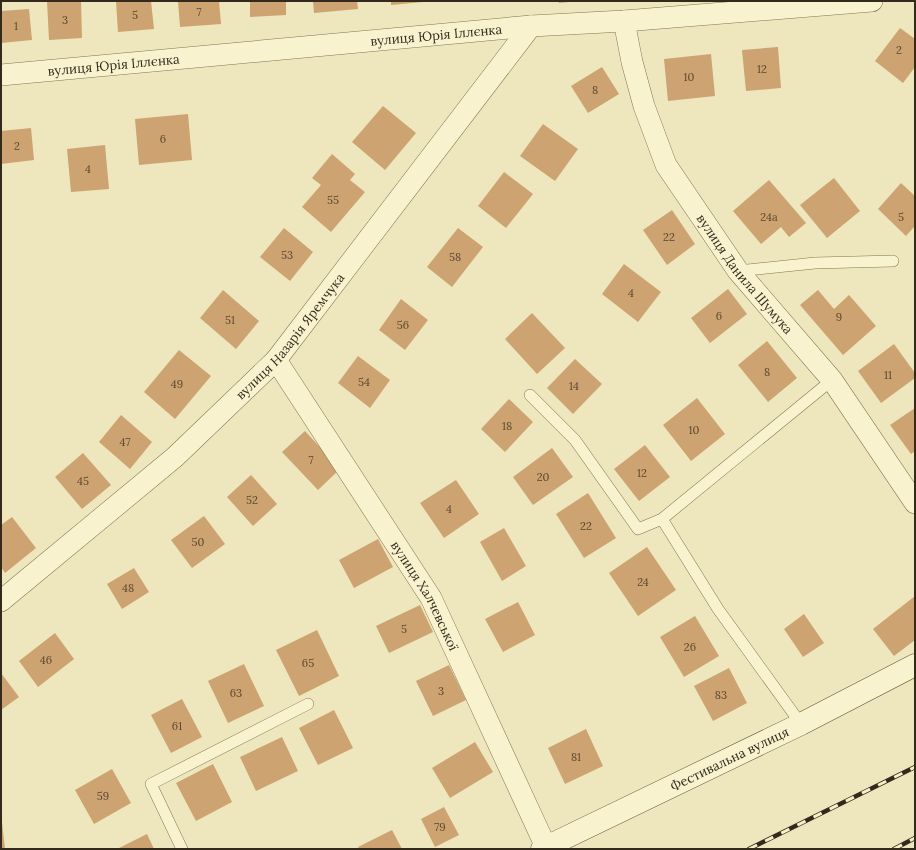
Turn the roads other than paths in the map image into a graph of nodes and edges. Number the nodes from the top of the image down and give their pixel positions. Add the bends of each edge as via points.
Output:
1 (872, 1) edge
2 (624, 21) junction
3 (531, 26) junction
4 (1, 75) edge
5 (893, 261) dead end
6 (738, 271) junction
7 (276, 360) junction
8 (832, 380) junction
9 (530, 395) dead end
10 (915, 503) edge
11 (662, 519) junction
12 (1, 601) edge
13 (915, 665) edge
14 (308, 704) dead end
15 (801, 724) junction
16 (544, 848) edge
17 (182, 849) edge

1 - 2 street, вулиця Юрія Іллєнка
2 - 3 street, вулиця Юрія Іллєнка
2 - 6 street, вулиця Данила Шумука via 644,106 666,165
3 - 4 street, вулиця Юрія Іллєнка
3 - 7 street, вулиця Назарія Яремчука
5 - 6 lane via 815,264
6 - 8 street, вулиця Данила Шумука
7 - 12 street, вулиця Назарія Яремчука via 176,457
7 - 16 street, вулиця Халчевської via 431,598
8 - 10 street, вулиця Данила Шумука
8 - 11 lane
9 - 11 lane via 575,440 638,529
11 - 15 lane via 718,608
13 - 15 street, Фестивальна вулиця
14 - 17 lane via 151,784
15 - 16 street, Фестивальна вулиця

